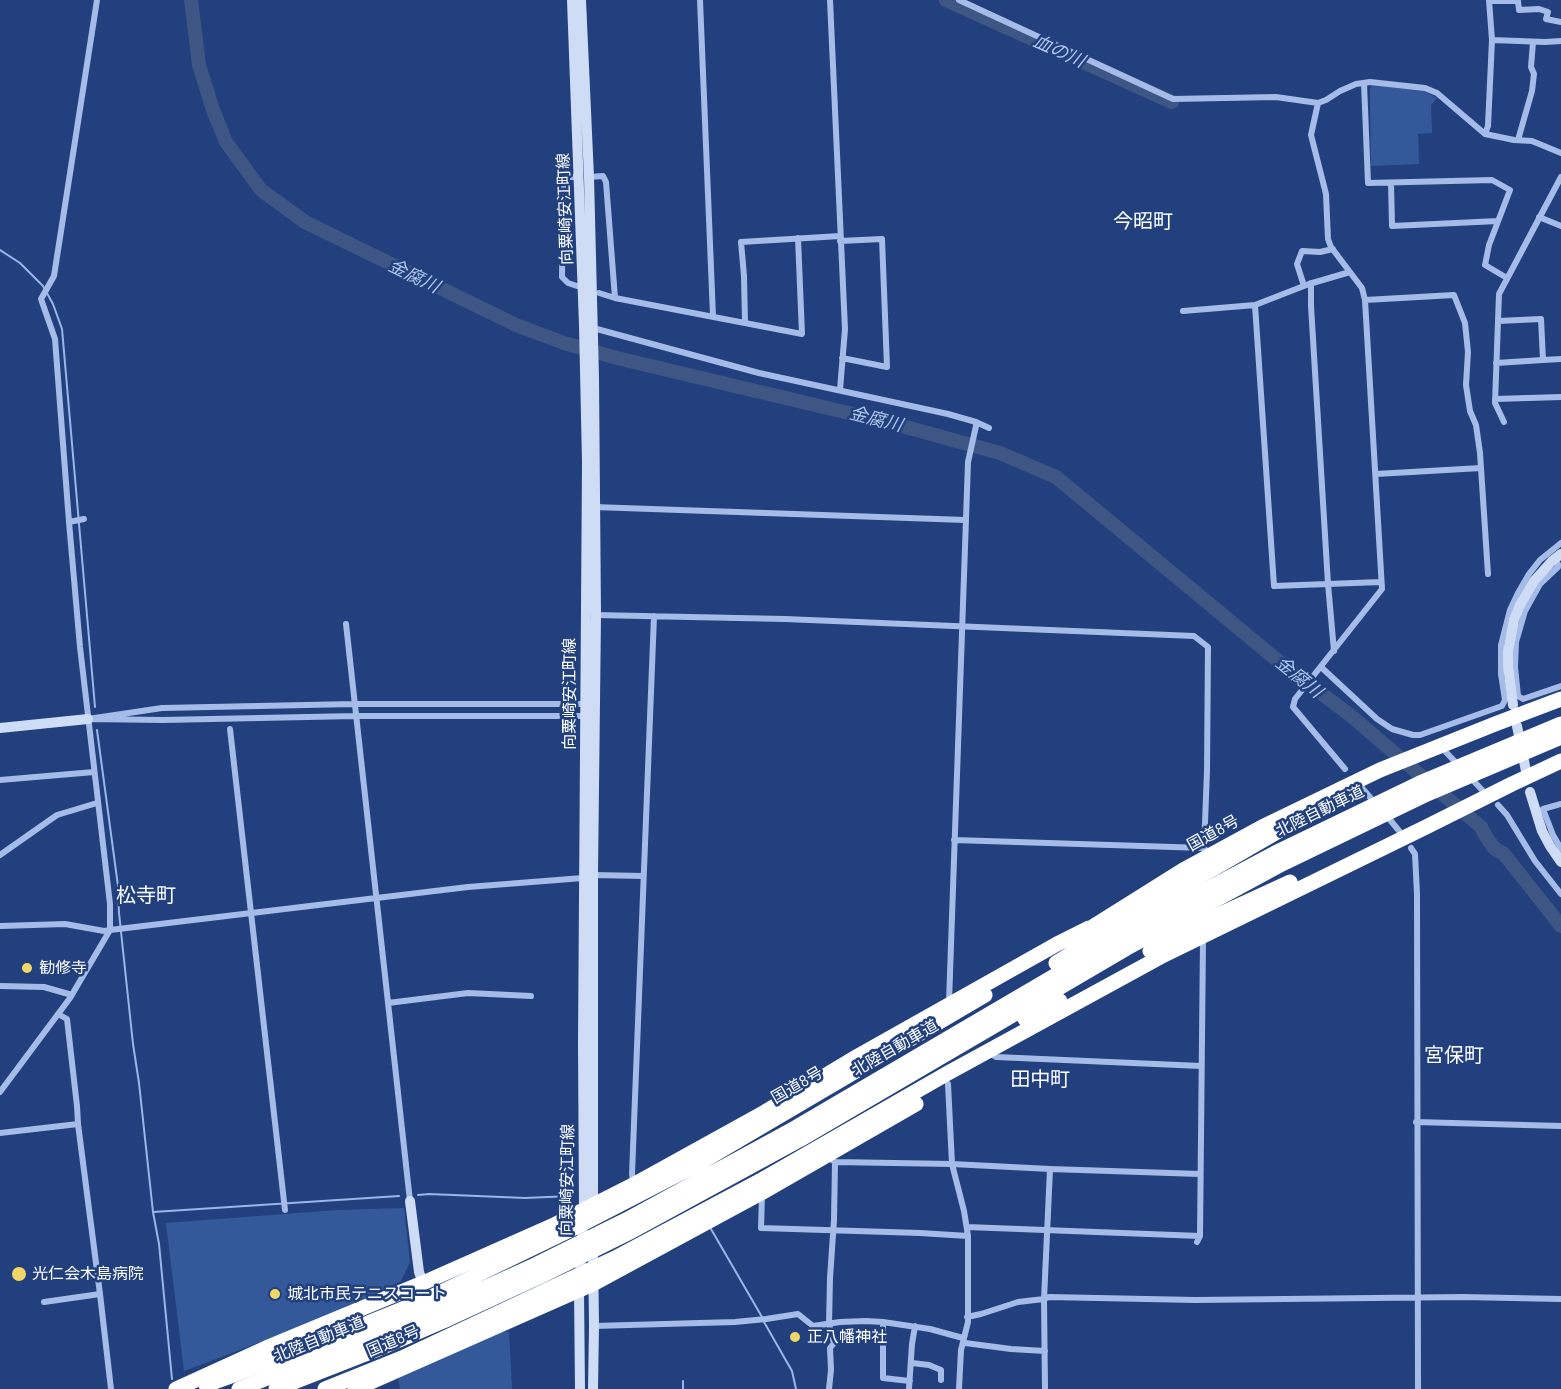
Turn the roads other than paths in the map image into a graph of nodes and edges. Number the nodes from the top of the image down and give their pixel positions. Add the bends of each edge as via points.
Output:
1 (97, 0) edge
2 (572, 0) edge
3 (581, 0) edge
4 (700, 0) edge
5 (830, 0) edge
6 (959, 0) edge
7 (1489, 0) edge
8 (1561, 22) edge
9 (1492, 40) junction
10 (1561, 41) edge
11 (1533, 42) junction
12 (1364, 83) junction
13 (1318, 103) junction
14 (1485, 134) junction
15 (1518, 140) junction
16 (1561, 153) edge
17 (584, 177) junction
18 (1561, 177) edge
19 (1391, 183) junction
20 (1539, 218) junction
21 (1498, 221) junction
22 (1561, 226) edge
23 (798, 238) junction
24 (840, 239) junction
25 (1333, 249) junction
26 (1350, 272) junction
27 (1507, 278) junction
28 (1308, 284) junction
29 (577, 286) dead end
30 (599, 293) dead end
31 (615, 298) junction
32 (1365, 300) junction
33 (1255, 305) junction
34 (1183, 311) dead end
35 (713, 316) junction
36 (1498, 321) junction
37 (745, 322) junction
38 (589, 327) junction
39 (842, 358) junction
40 (1543, 360) junction
41 (1561, 360) edge
42 (1496, 363) junction
43 (840, 390) junction
44 (1561, 397) edge
45 (1495, 399) junction
46 (1504, 422) dead end
47 (976, 424) junction
48 (989, 428) dead end
49 (1481, 468) junction
50 (1376, 474) junction
51 (591, 507) junction
52 (84, 519) dead end
53 (965, 520) junction
54 (70, 522) junction
55 (1559, 551) edge
56 (1488, 574) dead end
57 (1381, 582) junction
58 (1328, 584) junction
59 (591, 615) junction
60 (654, 616) junction
61 (346, 624) dead end
62 (961, 626) junction
63 (1334, 651) junction
64 (1319, 669) junction
65 (1561, 686) edge
66 (1561, 699) edge
67 (354, 704) junction
68 (1514, 705) dead end
69 (588, 710) junction
70 (355, 716) junction
71 (88, 719) junction
72 (1561, 724) edge
73 (1517, 726) dead end
74 (0, 728) edge
75 (230, 729) dead end
76 (1561, 737) edge
77 (1444, 750) dead end
78 (1561, 761) edge
79 (1345, 769) dead end
80 (1526, 771) dead end
81 (94, 772) junction
82 (0, 780) edge
83 (1343, 788) junction
84 (1362, 788) dead end
85 (1530, 792) dead end
86 (1480, 796) junction
87 (97, 803) junction
88 (1561, 804) edge
89 (1498, 805) dead end
90 (1425, 827) junction
91 (1400, 832) dead end
92 (954, 840) junction
93 (1411, 848) dead end
94 (1207, 851) junction
95 (0, 855) edge
96 (1560, 862) edge
97 (588, 876) junction
98 (643, 876) junction
99 (1561, 894) edge
100 (376, 898) junction
101 (252, 913) junction
102 (0, 926) edge
103 (113, 930) junction
104 (1203, 935) junction
105 (0, 986) edge
106 (72, 995) junction
107 (531, 996) dead end
108 (388, 1003) junction
109 (948, 1012) junction
110 (58, 1014) junction
111 (989, 1052) junction
112 (1201, 1066) junction
113 (878, 1079) junction
114 (948, 1079) junction
115 (0, 1092) edge
116 (850, 1111) junction
117 (1416, 1122) junction
118 (78, 1124) junction
119 (1561, 1126) edge
120 (0, 1133) edge
121 (831, 1159) junction
122 (952, 1164) junction
123 (1050, 1169) junction
124 (1200, 1174) junction
125 (633, 1185) junction
126 (764, 1185) junction
127 (410, 1201) joint
128 (285, 1205) dead end
129 (588, 1207) junction
130 (967, 1227) junction
131 (833, 1231) junction
132 (1047, 1231) junction
133 (968, 1236) junction
134 (423, 1283) junction
135 (586, 1287) junction
136 (100, 1294) junction
137 (1418, 1297) junction
138 (1044, 1299) junction
139 (1561, 1299) edge
140 (44, 1302) dead end
141 (967, 1317) junction
142 (883, 1322) junction
143 (829, 1324) junction
144 (594, 1326) junction
145 (915, 1326) junction
146 (963, 1338) junction
147 (1045, 1351) junction
148 (912, 1363) junction
149 (941, 1380) dead end
150 (910, 1381) junction
151 (111, 1389) edge
152 (176, 1389) edge
153 (194, 1389) edge
154 (240, 1389) edge
155 (276, 1389) edge
156 (325, 1389) edge
157 (356, 1389) edge
158 (580, 1389) edge
159 (593, 1389) edge
160 (829, 1389) edge
161 (909, 1389) edge
162 (959, 1389) edge
163 (1046, 1389) edge
164 (1418, 1389) edge

1 - 54 street via 54,276 41,299 55,339
2 - 17 main road, 向粟崎安江町線
3 - 17 main road, 向粟崎安江町線
4 - 35 street
5 - 24 street
6 - 13 street via 1173,99 1276,97
7 - 8 street via 1518,1 1519,10 1539,9 1548,12 1546,19
7 - 9 street
9 - 11 street
9 - 14 street
10 - 11 street
11 - 15 street via 1532,91
12 - 13 street
12 - 14 street via 1425,88 1437,93
12 - 19 street via 1368,183
13 - 25 street via 1311,135 1324,181 1328,239
14 - 15 street
15 - 16 street via 1532,141
17 - 29 street via 567,177 563,182 562,277
17 - 31 street via 603,176 606,183
17 - 38 main road, 向粟崎安江町線
18 - 20 street
19 - 21 street via 1392,226
19 - 21 street via 1492,180 1510,190
20 - 22 street
20 - 27 street
21 - 27 street via 1485,265
23 - 24 street
23 - 37 street via 741,242
23 - 37 street via 802,334
24 - 39 street via 845,329
24 - 39 street via 882,239 887,367
25 - 26 street
25 - 28 street via 1302,251 1297,264
26 - 28 street
26 - 32 street via 1362,288
27 - 36 street via 1499,294
28 - 33 street
28 - 58 street
30 - 31 street
31 - 35 street
32 - 49 street via 1454,294 1465,323 1466,385
32 - 50 street
33 - 34 street
33 - 58 street via 1274,586
35 - 37 street
36 - 40 street via 1541,319
36 - 42 street
38 - 43 street via 759,373
38 - 51 main road, 向粟崎安江町線
39 - 43 street
40 - 41 street
40 - 42 street
42 - 45 street
43 - 47 street
44 - 45 street
45 - 46 street
47 - 48 street
47 - 53 street via 968,462
49 - 50 street
49 - 56 street
50 - 57 street
51 - 53 street
51 - 59 main road, 向粟崎安江町線
52 - 54 street
53 - 62 street
54 - 71 street
55 - 64 street via 1540,560 1509,610 1501,645 1505,700 1502,706 1430,735 1413,735 1392,729 1377,719
55 - 65 street via 1558,567 1540,584 1525,611 1516,642 1515,667 1518,696 1523,699
55 - 68 main road via 1526,593 1514,620 1508,666
57 - 58 street
57 - 63 street via 1382,589
58 - 63 street
59 - 60 street
59 - 69 main road, 向粟崎安江町線
60 - 62 street
60 - 98 street
61 - 67 street
62 - 92 street
62 - 94 street via 1194,636 1208,647
63 - 64 street
64 - 79 street via 1293,707
66 - 83 highway, 国道8号
67 - 69 street
67 - 70 street
67 - 71 street via 162,708
69 - 70 street
69 - 97 main road, 向粟崎安江町線
70 - 71 street
70 - 100 street
71 - 74 main road
71 - 81 street
72 - 113 highway, 北陸自動車道, bridge via 1420,783 1275,853 1121,937
73 - 80 main road
75 - 101 street
76 - 116 highway, 北陸自動車道, bridge via 1427,794 1282,864 1127,948
77 - 86 street
78 - 86 highway
81 - 82 street
81 - 87 street
83 - 94 highway, 国道8号
83 - 113 highway, bridge via 1306,816 1154,903
84 - 91 street
85 - 96 main road via 1542,831
86 - 90 highway
87 - 95 street via 57,815
87 - 103 street
88 - 96 street via 1543,809 1560,848
89 - 99 street
90 - 104 highway
90 - 116 highway, bridge via 1299,877 1203,922
92 - 94 street
92 - 109 street
93 - 117 street via 1415,854 1417,894
94 - 109 highway, 国道8号 via 1036,964
97 - 98 street
97 - 100 street
97 - 129 main road, 向粟崎安江町線
98 - 125 street
100 - 101 street
100 - 108 street
101 - 103 street
101 - 128 street
102 - 103 street via 65,924
103 - 106 street
104 - 111 highway
104 - 112 street
105 - 106 street via 44,987
106 - 110 street
107 - 108 street via 468,993
108 - 127 street
109 - 114 street
109 - 125 highway via 858,1056
109 - 153 highway, 国道8号, bridge via 737,1142 574,1228 438,1294
110 - 115 street
110 - 118 street via 67,1019
111 - 112 street via 996,1057
111 - 114 highway
112 - 124 street
113 - 154 highway, 北陸自動車道, bridge via 705,1178 535,1265 373,1337
114 - 121 highway
114 - 122 street
114 - 126 highway, 国道8号
116 - 155 highway, 北陸自動車道, bridge via 632,1231 541,1276 378,1349
117 - 119 street
117 - 137 street
118 - 120 street
118 - 136 street
121 - 122 street
121 - 126 highway
121 - 131 street
122 - 123 street
122 - 130 street
123 - 124 street
123 - 132 street
124 - 132 street via 1198,1239
125 - 129 highway
126 - 131 street via 761,1228
126 - 135 highway
126 - 156 highway, 国道8号, bridge via 402,1358
127 - 134 main road
129 - 134 highway
129 - 135 main road, 向粟崎安江町線
130 - 132 street
130 - 133 street
131 - 133 street
131 - 143 street
132 - 138 street
133 - 141 street
134 - 152 highway
135 - 144 main road, 向粟崎安江町線
135 - 157 highway
135 - 158 main road, 向粟崎安江町線
136 - 140 street
136 - 151 street
137 - 138 street
137 - 139 street
137 - 164 street
138 - 141 street
138 - 147 street
141 - 146 street
142 - 143 street
142 - 145 street
142 - 150 street via 883,1378
143 - 144 street via 813,1326 798,1314 724,1323
143 - 160 street via 834,1343 830,1348
144 - 159 main road, 向粟崎安江町線
145 - 146 street
145 - 148 street
146 - 147 street via 965,1343
146 - 162 street
147 - 163 street
148 - 149 street via 941,1370
148 - 150 street
150 - 161 street

